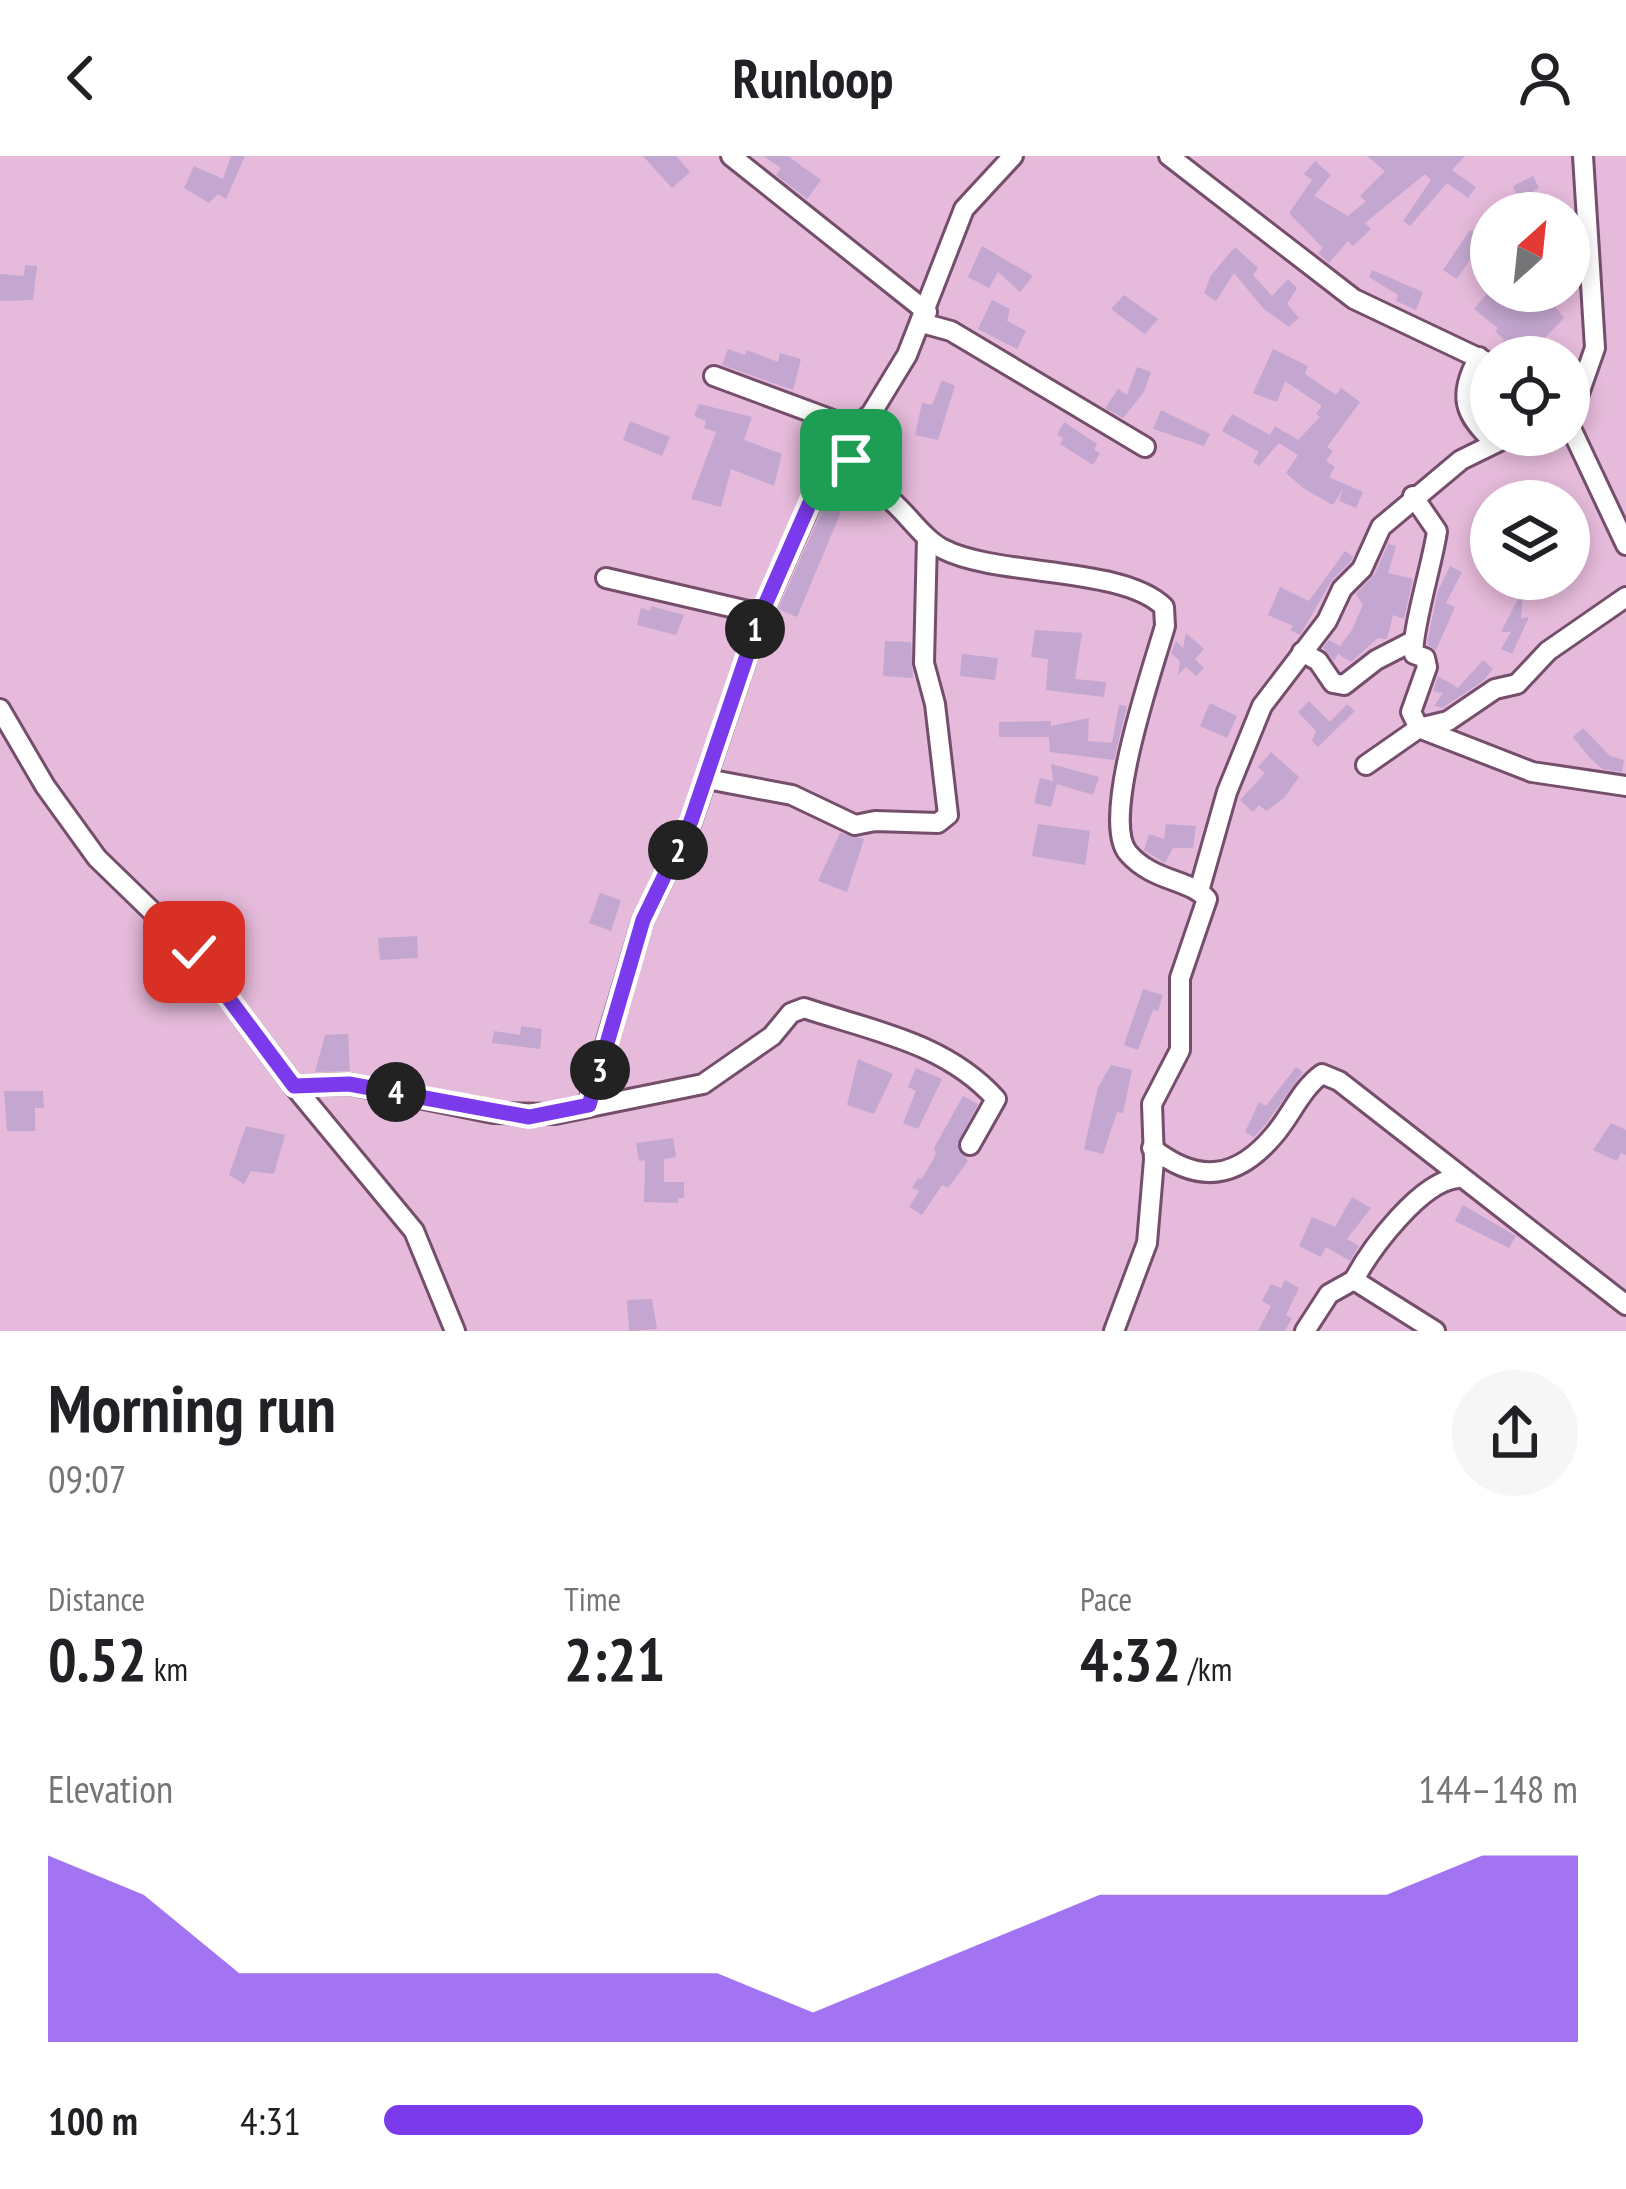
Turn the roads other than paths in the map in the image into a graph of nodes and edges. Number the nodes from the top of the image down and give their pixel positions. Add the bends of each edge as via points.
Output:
1 (731, 156) edge
2 (1013, 156) edge
3 (1169, 156) edge
4 (1583, 156) edge
5 (924, 317) junction
6 (1470, 354) edge
7 (1590, 362) edge
8 (714, 376) dead end
9 (1470, 381) edge
10 (1470, 416) edge
11 (851, 433) junction
12 (1145, 447) dead end
13 (1470, 456) edge
14 (1585, 456) edge
15 (1413, 496) junction
16 (927, 538) junction
17 (1626, 544) edge
18 (606, 578) dead end
19 (1626, 597) edge
20 (761, 614) junction
21 (1411, 642) junction
22 (1303, 652) junction
23 (0, 709) edge
24 (1419, 728) junction
25 (1366, 765) dead end
26 (707, 778) junction
27 (1626, 786) edge
28 (1199, 891) junction
29 (294, 1086) junction
30 (589, 1105) junction
31 (970, 1145) dead end
32 (1152, 1148) junction
33 (1458, 1178) junction
34 (1354, 1280) junction
35 (1626, 1305) edge
36 (455, 1331) edge
37 (1114, 1331) edge
38 (1305, 1331) edge
39 (1435, 1331) edge

1 - 5 street
2 - 5 street via 964,209
3 - 6 street via 1354,299
4 - 7 street
5 - 11 street via 882,399
5 - 12 street
8 - 11 street
9 - 10 street
11 - 16 street via 847,451 860,471
11 - 20 street via 830,457
13 - 15 street
14 - 17 street
15 - 21 street via 1437,531
15 - 22 street via 1381,527
16 - 26 street via 924,663 948,815 938,823 854,825 792,795
16 - 28 street via 958,556 1074,575 1164,607 1119,836 1149,873
18 - 20 street
19 - 24 street via 1548,651 1517,684
20 - 26 street
21 - 22 street via 1343,685
21 - 24 street via 1427,668 1412,712
22 - 28 street via 1262,706
23 - 29 street via 97,858 194,952
24 - 25 street
24 - 27 street via 1532,772
26 - 30 street via 643,920
28 - 32 street via 1206,905 1178,996 1180,1050 1152,1104
29 - 30 street via 349,1084 529,1117
29 - 36 street via 414,1231
30 - 31 street via 703,1084 804,1008 931,1048 977,1077 996,1099
32 - 33 street via 1186,1168 1216,1175 1234,1169 1272,1138 1322,1074
32 - 37 street via 1147,1243
33 - 34 street via 1436,1184 1372,1247
33 - 35 street
34 - 38 street via 1328,1294
34 - 39 street

